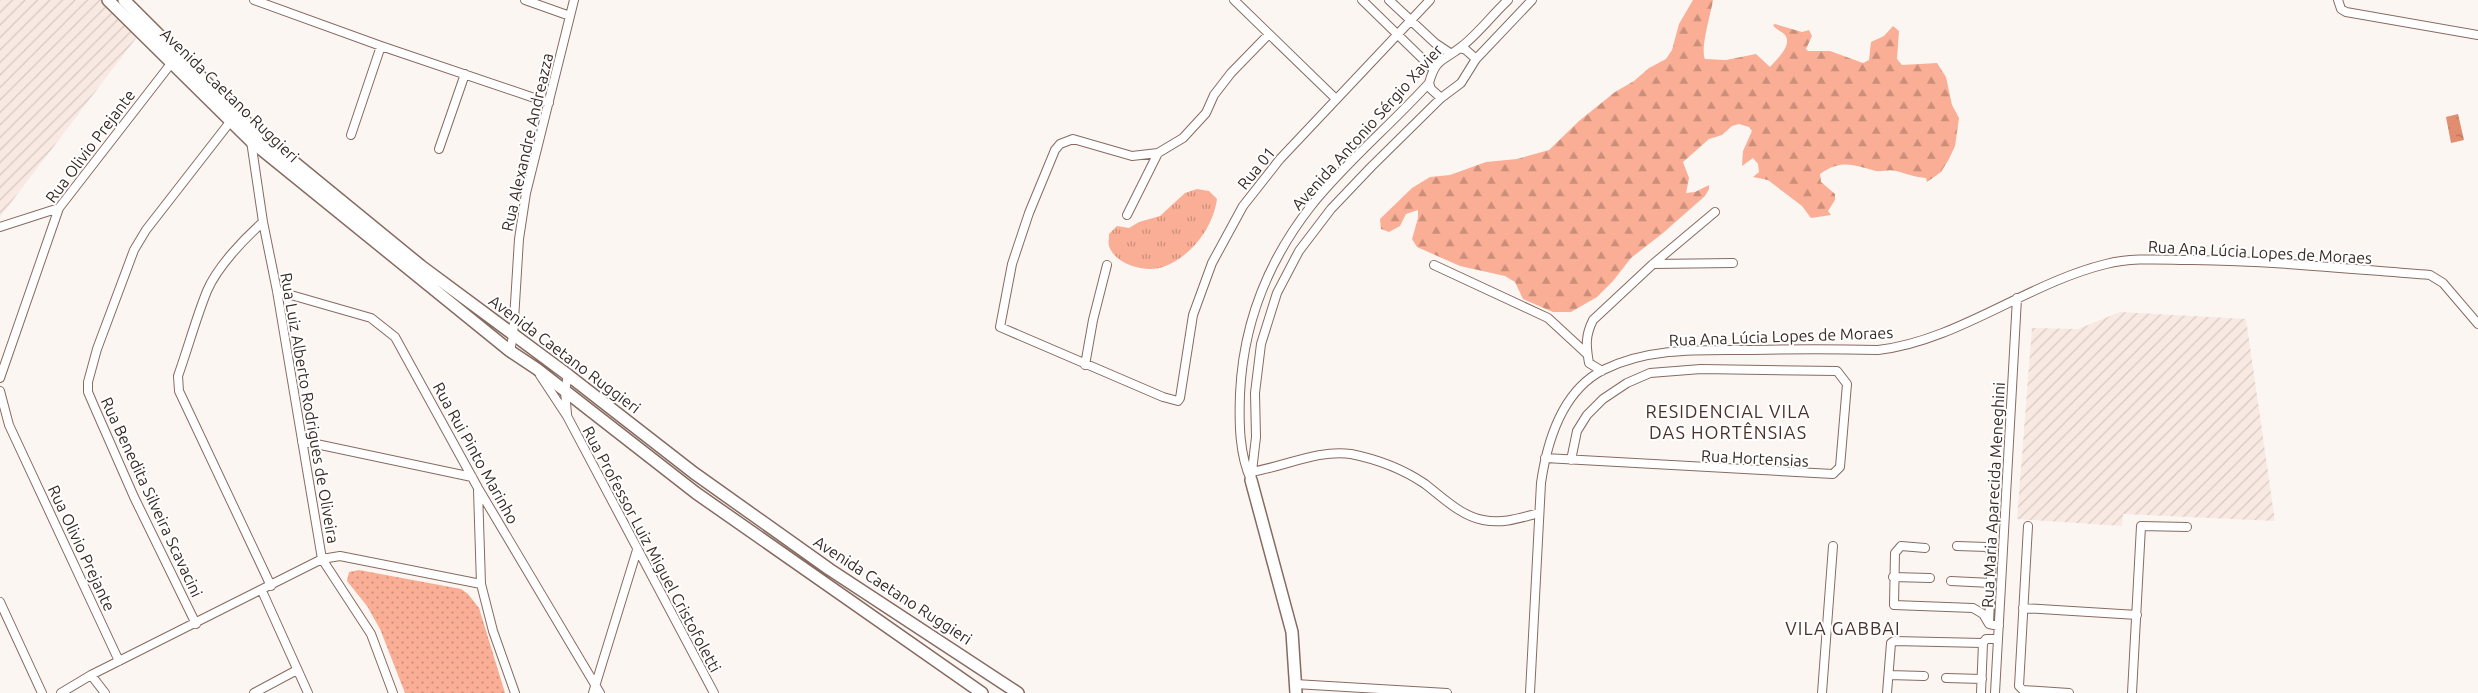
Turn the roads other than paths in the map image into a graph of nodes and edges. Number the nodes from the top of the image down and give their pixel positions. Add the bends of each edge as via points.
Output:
1 (108, 0) edge
2 (124, 0) edge
3 (254, 0) edge
4 (525, 0) edge
5 (574, 0) edge
6 (1234, 0) edge
7 (1362, 0) edge
8 (1388, 0) edge
9 (1430, 0) edge
10 (1508, 0) edge
11 (1532, 0) edge
12 (2338, 0) edge
13 (570, 16) junction
14 (1410, 21) junction
15 (1269, 34) junction
16 (1398, 34) junction
17 (2478, 35) edge
18 (380, 46) junction
19 (1460, 48) junction
20 (1450, 53) junction
21 (175, 58) junction
22 (1476, 59) junction
23 (1433, 69) junction
24 (465, 74) junction
25 (1429, 83) junction
26 (1441, 98) junction
27 (1336, 99) junction
28 (549, 103) junction
29 (230, 122) junction
30 (350, 135) dead end
31 (251, 141) junction
32 (438, 149) dead end
33 (1158, 153) junction
34 (59, 208) junction
35 (1715, 212) dead end
36 (1127, 215) dead end
37 (263, 222) junction
38 (0, 227) edge
39 (1733, 263) dead end
40 (1653, 264) junction
41 (1107, 265) dead end
42 (1434, 265) dead end
43 (277, 291) junction
44 (2017, 298) junction
45 (2478, 324) edge
46 (513, 336) junction
47 (510, 351) junction
48 (1588, 354) junction
49 (1085, 365) junction
50 (537, 369) junction
51 (1602, 371) junction
52 (568, 375) junction
53 (0, 378) edge
54 (0, 391) edge
55 (565, 391) junction
56 (567, 416) junction
57 (302, 441) junction
58 (1545, 458) junction
59 (1572, 460) junction
60 (1250, 475) junction
61 (472, 477) junction
62 (478, 488) junction
63 (1539, 513) junction
64 (2028, 526) dead end
65 (2187, 527) dead end
66 (1832, 546) dead end
67 (1956, 546) dead end
68 (1925, 548) dead end
69 (637, 550) junction
70 (322, 560) junction
71 (1893, 576) junction
72 (1930, 578) dead end
73 (1951, 581) dead end
74 (1990, 582) junction
75 (482, 584) junction
76 (271, 586) junction
77 (262, 591) junction
78 (0, 602) edge
79 (2023, 608) junction
80 (2137, 614) junction
81 (196, 624) junction
82 (1989, 624) junction
83 (1999, 626) junction
84 (1998, 639) junction
85 (1983, 643) junction
86 (119, 661) junction
87 (297, 670) junction
88 (91, 675) junction
89 (1889, 675) junction
90 (1924, 676) dead end
91 (1946, 678) dead end
92 (1982, 680) junction
93 (596, 684) junction
94 (1296, 688) edge
95 (42, 693) edge
96 (61, 693) edge
97 (106, 693) edge
98 (254, 693) edge
99 (308, 693) edge
100 (393, 693) edge
101 (515, 693) edge
102 (593, 693) edge
103 (600, 693) edge
104 (714, 693) edge
105 (982, 693) edge
106 (1018, 693) edge
107 (1447, 693) edge
108 (1530, 693) edge
109 (1822, 693) edge
110 (1887, 693) edge
111 (1981, 693) edge
112 (1995, 693) edge
113 (2069, 693) edge
114 (2132, 693) edge

1 - 21 main road, Avenida Caetano Ruggieri
2 - 21 main road, Avenida Caetano Ruggieri
3 - 18 street
4 - 13 street
5 - 13 street, Rua Alexandre Andreazza
6 - 15 street
7 - 16 street
8 - 14 street
9 - 14 street, Rua 01
10 - 19 street, Avenida Antonio Sérgio Xavier
11 - 22 street, Avenida Antonio Sérgio Xavier
12 - 17 street via 2346,12
13 - 28 street, Rua Alexandre Andreazza
14 - 16 street, Rua 01
14 - 20 street
15 - 27 street
15 - 33 street via 1230,74 1214,95 1206,113 1183,138
16 - 23 street
16 - 27 street, Rua 01
18 - 24 street
18 - 30 street
19 - 20 street, Avenida Antonio Sérgio Xavier
19 - 22 street
20 - 23 street, Avenida Antonio Sérgio Xavier
21 - 29 main road, Avenida Caetano Ruggieri
21 - 34 street, Rua Olivio Prejante
21 - 46 main road, Avenida Caetano Ruggieri via 275,147
22 - 26 street, Avenida Antonio Sérgio Xavier via 1461,83
23 - 25 street, Avenida Antonio Sérgio Xavier
24 - 28 street
24 - 32 street
25 - 26 street
25 - 60 street, Avenida Antonio Sérgio Xavier via 1312,205 1273,262 1252,317 1241,375 1239,420
26 - 60 street, Avenida Antonio Sérgio Xavier via 1331,209 1299,250 1277,293 1261,344 1255,393 1256,437
27 - 49 street, Rua 01 via 1280,159 1243,206 1212,264 1193,315 1180,398 1176,402
28 - 46 street, Rua Alexandre Andreazza via 526,194 519,240
29 - 31 main road, Avenida Caetano Ruggieri
29 - 81 street, Rua Benedita Silveira Scavacini via 134,250 88,382 88,392 134,497
31 - 37 street, Rua Luiz Alberto Rodrigues de Oliveira
31 - 47 main road, Avenida Caetano Ruggieri
33 - 36 street
33 - 49 street via 1132,156 1080,140 1067,140 1055,150 1029,213 1012,264 1000,326
34 - 38 street
34 - 53 street, Rua Olivio Prejante
35 - 40 street
37 - 43 street, Rua Luiz Alberto Rodrigues de Oliveira
37 - 76 street via 251,232 207,290 177,384
39 - 40 street
40 - 48 street via 1593,320 1587,332
41 - 49 street
42 - 48 street via 1548,318
43 - 57 street, Rua Luiz Alberto Rodrigues de Oliveira
43 - 61 street, Rua Rui Pinto Marinho via 371,318 394,337
44 - 45 street, Rua Ana Lúcia Lopes de Moraes via 2075,273 2108,263 2143,259 2231,261 2430,275 2443,283
44 - 51 street, Rua Ana Lúcia Lopes de Moraes via 1960,325 1897,348 1688,350 1636,358
44 - 83 street, Rua Maria Aparecida Meneghini
46 - 47 street, Rua Alexandre Andreazza
46 - 52 main road, Avenida Caetano Ruggieri
47 - 50 main road, Avenida Caetano Ruggieri
48 - 51 street via 1589,363
50 - 55 main road, Avenida Caetano Ruggieri
50 - 56 street, Rua Professor Luiz Miguel Cristofoletti
51 - 58 street, Rua Ana Lúcia Lopes de Moraes via 1584,386 1560,417
52 - 55 street, Rua Professor Luiz Miguel Cristofoletti
52 - 106 main road, Avenida Caetano Ruggieri via 694,473 821,563
54 - 86 street, Rua Olivio Prejante via 9,425
55 - 56 street, Rua Professor Luiz Miguel Cristofoletti
55 - 105 main road, Avenida Caetano Ruggieri via 696,493
56 - 69 street, Rua Professor Luiz Miguel Cristofoletti
57 - 61 street
57 - 70 street, Rua Luiz Alberto Rodrigues de Oliveira
58 - 59 street, Rua Hortensias
58 - 63 street, Rua Ana Lúcia Lopes de Moraes
59 - 59 street, Rua Hortensias via 1577,431 1587,415 1603,399 1650,373 1701,369 1837,371 1848,384 1840,467 1827,476
60 - 63 street via 1311,457 1348,454 1381,461 1422,483 1460,511 1482,520 1507,522
60 - 94 main road via 1290,624
61 - 62 street, Rua Rui Pinto Marinho
62 - 75 street
62 - 93 street, Rua Rui Pinto Marinho
63 - 108 street, Rua Ana Lúcia Lopes de Moraes
64 - 79 street
65 - 80 street via 2141,526
66 - 109 street
67 - 74 street via 1990,550
68 - 71 street via 1901,546 1897,549
69 - 93 street
69 - 104 street, Rua Professor Luiz Miguel Cristofoletti
70 - 75 street via 340,556
70 - 76 street
70 - 100 street, Rua Luiz Alberto Rodrigues de Oliveira via 371,634
71 - 72 street
71 - 82 street via 1894,604 1972,608 1983,614
73 - 74 street
74 - 82 street
75 - 101 street
76 - 77 street
77 - 81 street
77 - 87 street
78 - 95 street
79 - 80 street
79 - 113 street via 2020,688
80 - 114 street
81 - 86 street
82 - 83 street
83 - 84 street, Rua Maria Aparecida Meneghini
84 - 85 street via 1986,639
84 - 112 street, Rua Maria Aparecida Meneghini
85 - 89 street via 1894,640 1891,643
85 - 92 street
86 - 88 street
87 - 98 street
87 - 99 street
88 - 96 street
88 - 97 street
89 - 90 street
89 - 110 street
91 - 92 street
92 - 111 street
93 - 102 street
93 - 103 street, Rua Rui Pinto Marinho
94 - 107 street

